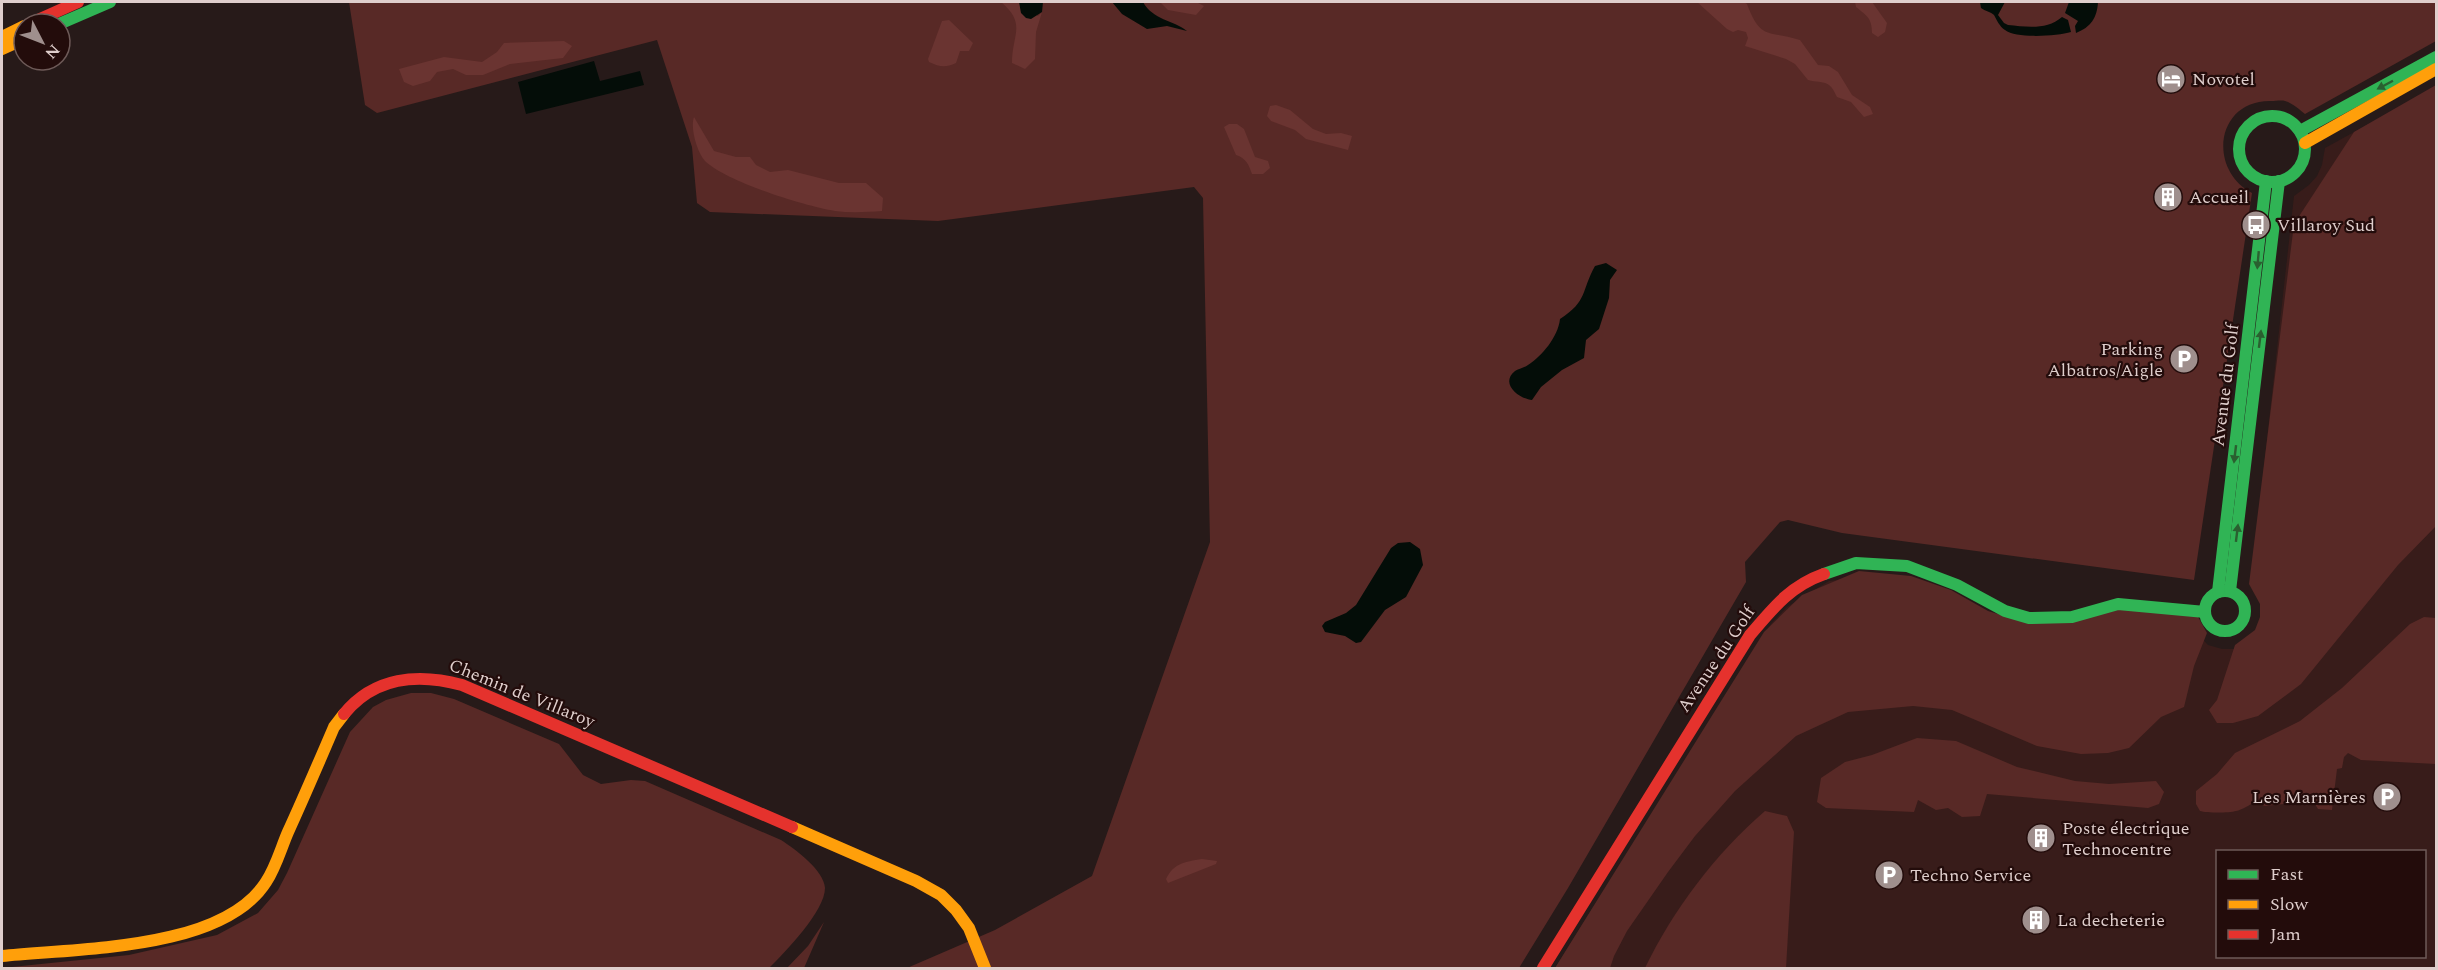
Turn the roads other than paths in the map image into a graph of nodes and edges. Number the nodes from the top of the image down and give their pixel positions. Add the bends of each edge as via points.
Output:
1 (78, 2) edge
2 (110, 2) edge
3 (56, 12) edge
4 (72, 18) edge
5 (2436, 57) edge
6 (2436, 69) edge
7 (2302, 137) junction
8 (2272, 181) junction
9 (2224, 592) junction
10 (2205, 612) junction
11 (2, 956) edge
12 (985, 969) edge
13 (1543, 969) edge

1 - 3 street
2 - 4 street
5 -> 7 street
6 - 7 street
7 - 8 street via 2302,163 2288,178
7 - 8 street via 2292,123 2271,116 2250,124 2243,133 2239,146 2243,164 2249,172
8 - 9 street, Avenue du Golf
9 - 10 street, Avenue du Golf via 2211,597
9 - 10 street via 2242,599 2246,610 2237,628 2216,629
10 - 13 street, Avenue du Golf via 2118,604 2072,617 2029,618 1907,566 1856,563 1805,581 1779,601 1750,635
11 - 12 street, Chemin de Villaroy via 144,941 217,923 236,912 267,881 339,718 378,687 402,678 431,676 462,685 916,881 940,895 962,920 976,942

